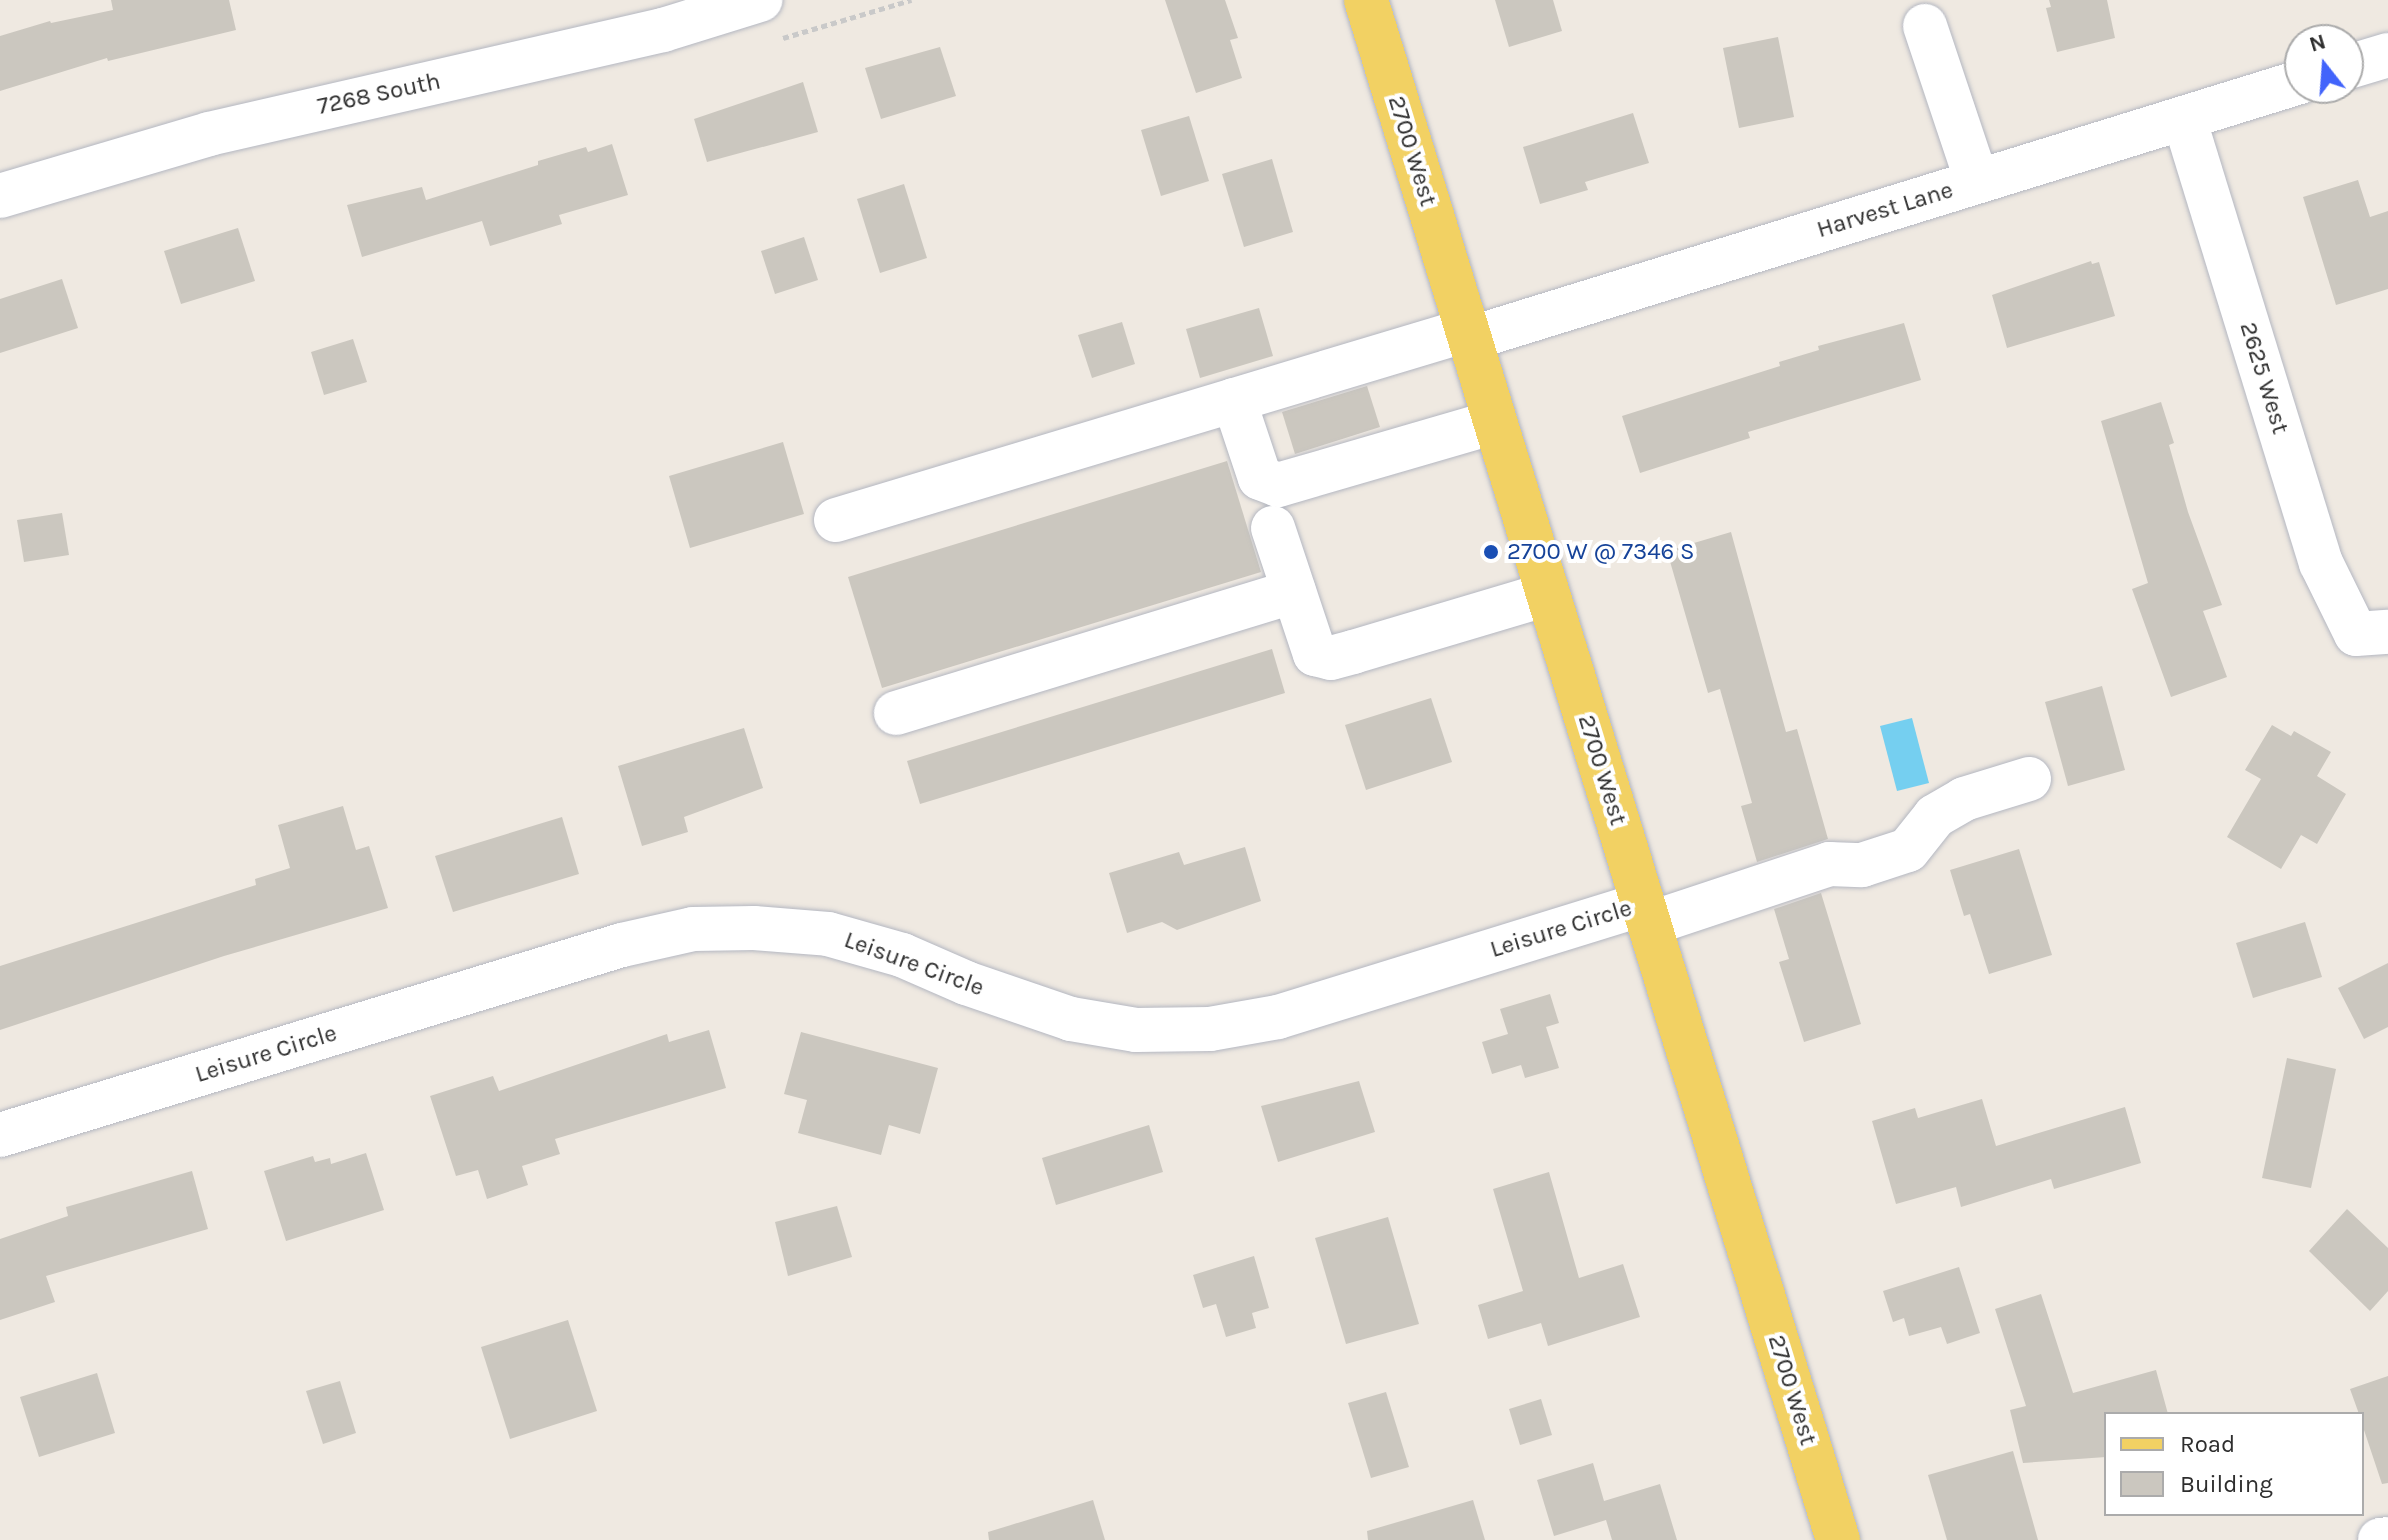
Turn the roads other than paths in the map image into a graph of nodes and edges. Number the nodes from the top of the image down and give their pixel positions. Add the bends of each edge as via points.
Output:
1 (760, 0) edge
2 (1366, 0) edge
3 (1925, 26) dead end
4 (2388, 55) edge
5 (2364, 62) edge
6 (2284, 87) edge
7 (2184, 118) junction
8 (1977, 181) junction
9 (0, 196) edge
10 (1468, 335) junction
11 (1234, 400) junction
12 (1495, 422) junction
13 (836, 520) dead end
14 (1273, 528) dead end
15 (1294, 591) junction
16 (1548, 594) junction
17 (2372, 633) edge
18 (896, 713) dead end
19 (2029, 779) dead end
20 (1646, 914) junction
21 (0, 1135) edge
22 (2388, 1539) edge
23 (1838, 1540) edge
24 (2380, 1540) edge

1 - 9 street, 7268 South via 663,30 209,134
2 - 10 main road, 2700 West
3 - 8 street
4 - 5 street
6 - 7 street, Harvest Lane
7 - 8 street, Harvest Lane
7 - 17 street, 2625 West via 2321,563
8 - 10 street, Harvest Lane
10 - 11 street, Harvest Lane
10 - 12 main road, 2700 West
11 - 12 street via 1260,478 1278,485
11 - 13 street, Harvest Lane
12 - 16 main road, 2700 West
14 - 15 street
15 - 16 street via 1315,654 1331,658
15 - 18 street
16 - 20 main road, 2700 West
19 - 20 street, Leisure Circle via 1964,799 1935,816 1908,850 1862,865 1829,864
20 - 21 street, Leisure Circle via 1278,1017 1210,1029 1136,1030 1071,1019 902,955 828,934 693,929 622,945
20 - 23 main road, 2700 West
22 - 24 street

